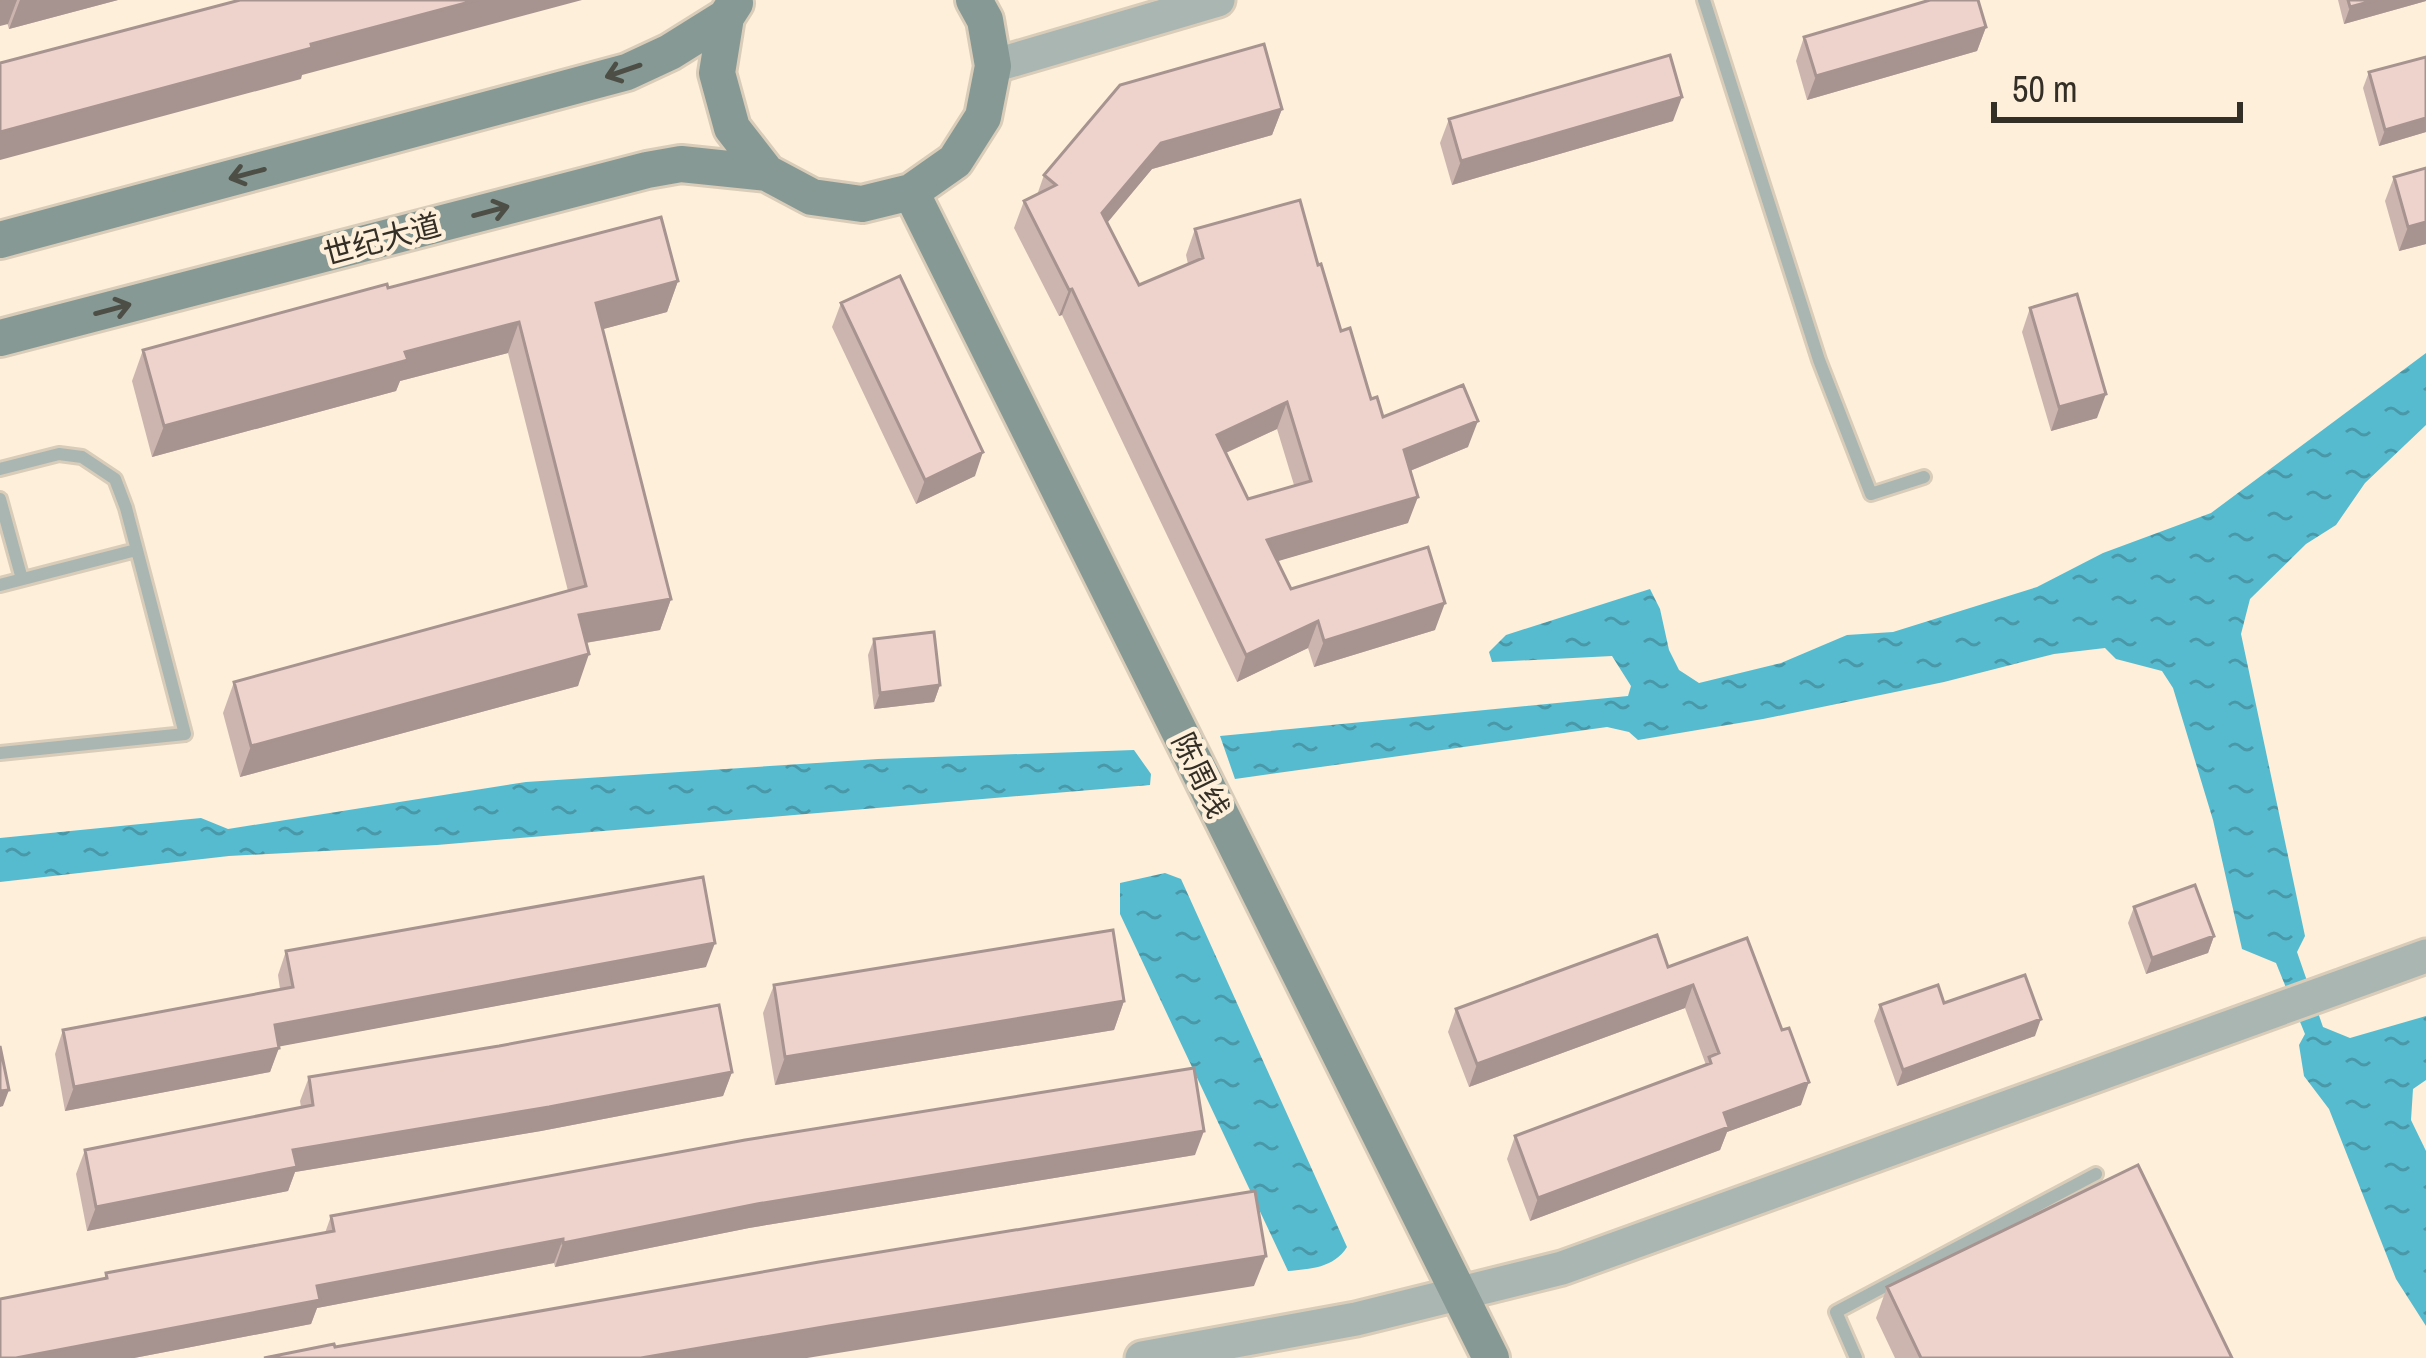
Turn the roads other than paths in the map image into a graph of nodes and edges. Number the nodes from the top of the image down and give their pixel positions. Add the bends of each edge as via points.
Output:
1 (974, 0) edge
2 (1218, 0) edge
3 (1704, 0) edge
4 (731, 8) edge
5 (993, 66) junction
6 (767, 173) junction
7 (911, 192) junction
8 (0, 240) edge
9 (0, 338) edge
10 (0, 469) edge
11 (1924, 477) dead end
12 (0, 499) edge
13 (136, 550) junction
14 (22, 579) junction
15 (0, 585) edge
16 (0, 753) edge
17 (2426, 956) edge
18 (2096, 1174) dead end
19 (1459, 1294) junction
20 (1142, 1358) edge
21 (1491, 1358) edge
22 (1856, 1358) edge

1 - 5 main road
2 - 5 street
3 - 11 lane via 1819,360 1871,494
4 - 6 main road via 717,73 732,128
4 -> 8 main road via 626,72
5 - 7 main road via 983,118 955,161
6 - 7 main road via 828,200 862,204
9 -> 6 main road, 世纪大道 via 646,170 681,164
7 - 19 main road, 陈周线
10 - 13 lane via 59,454 82,457 115,479
12 - 14 lane
13 - 14 lane
13 - 16 lane via 185,734
14 - 15 lane
17 - 19 street via 1562,1268
18 - 22 lane via 1836,1312
19 - 20 street
19 - 21 main road, 陈周线

